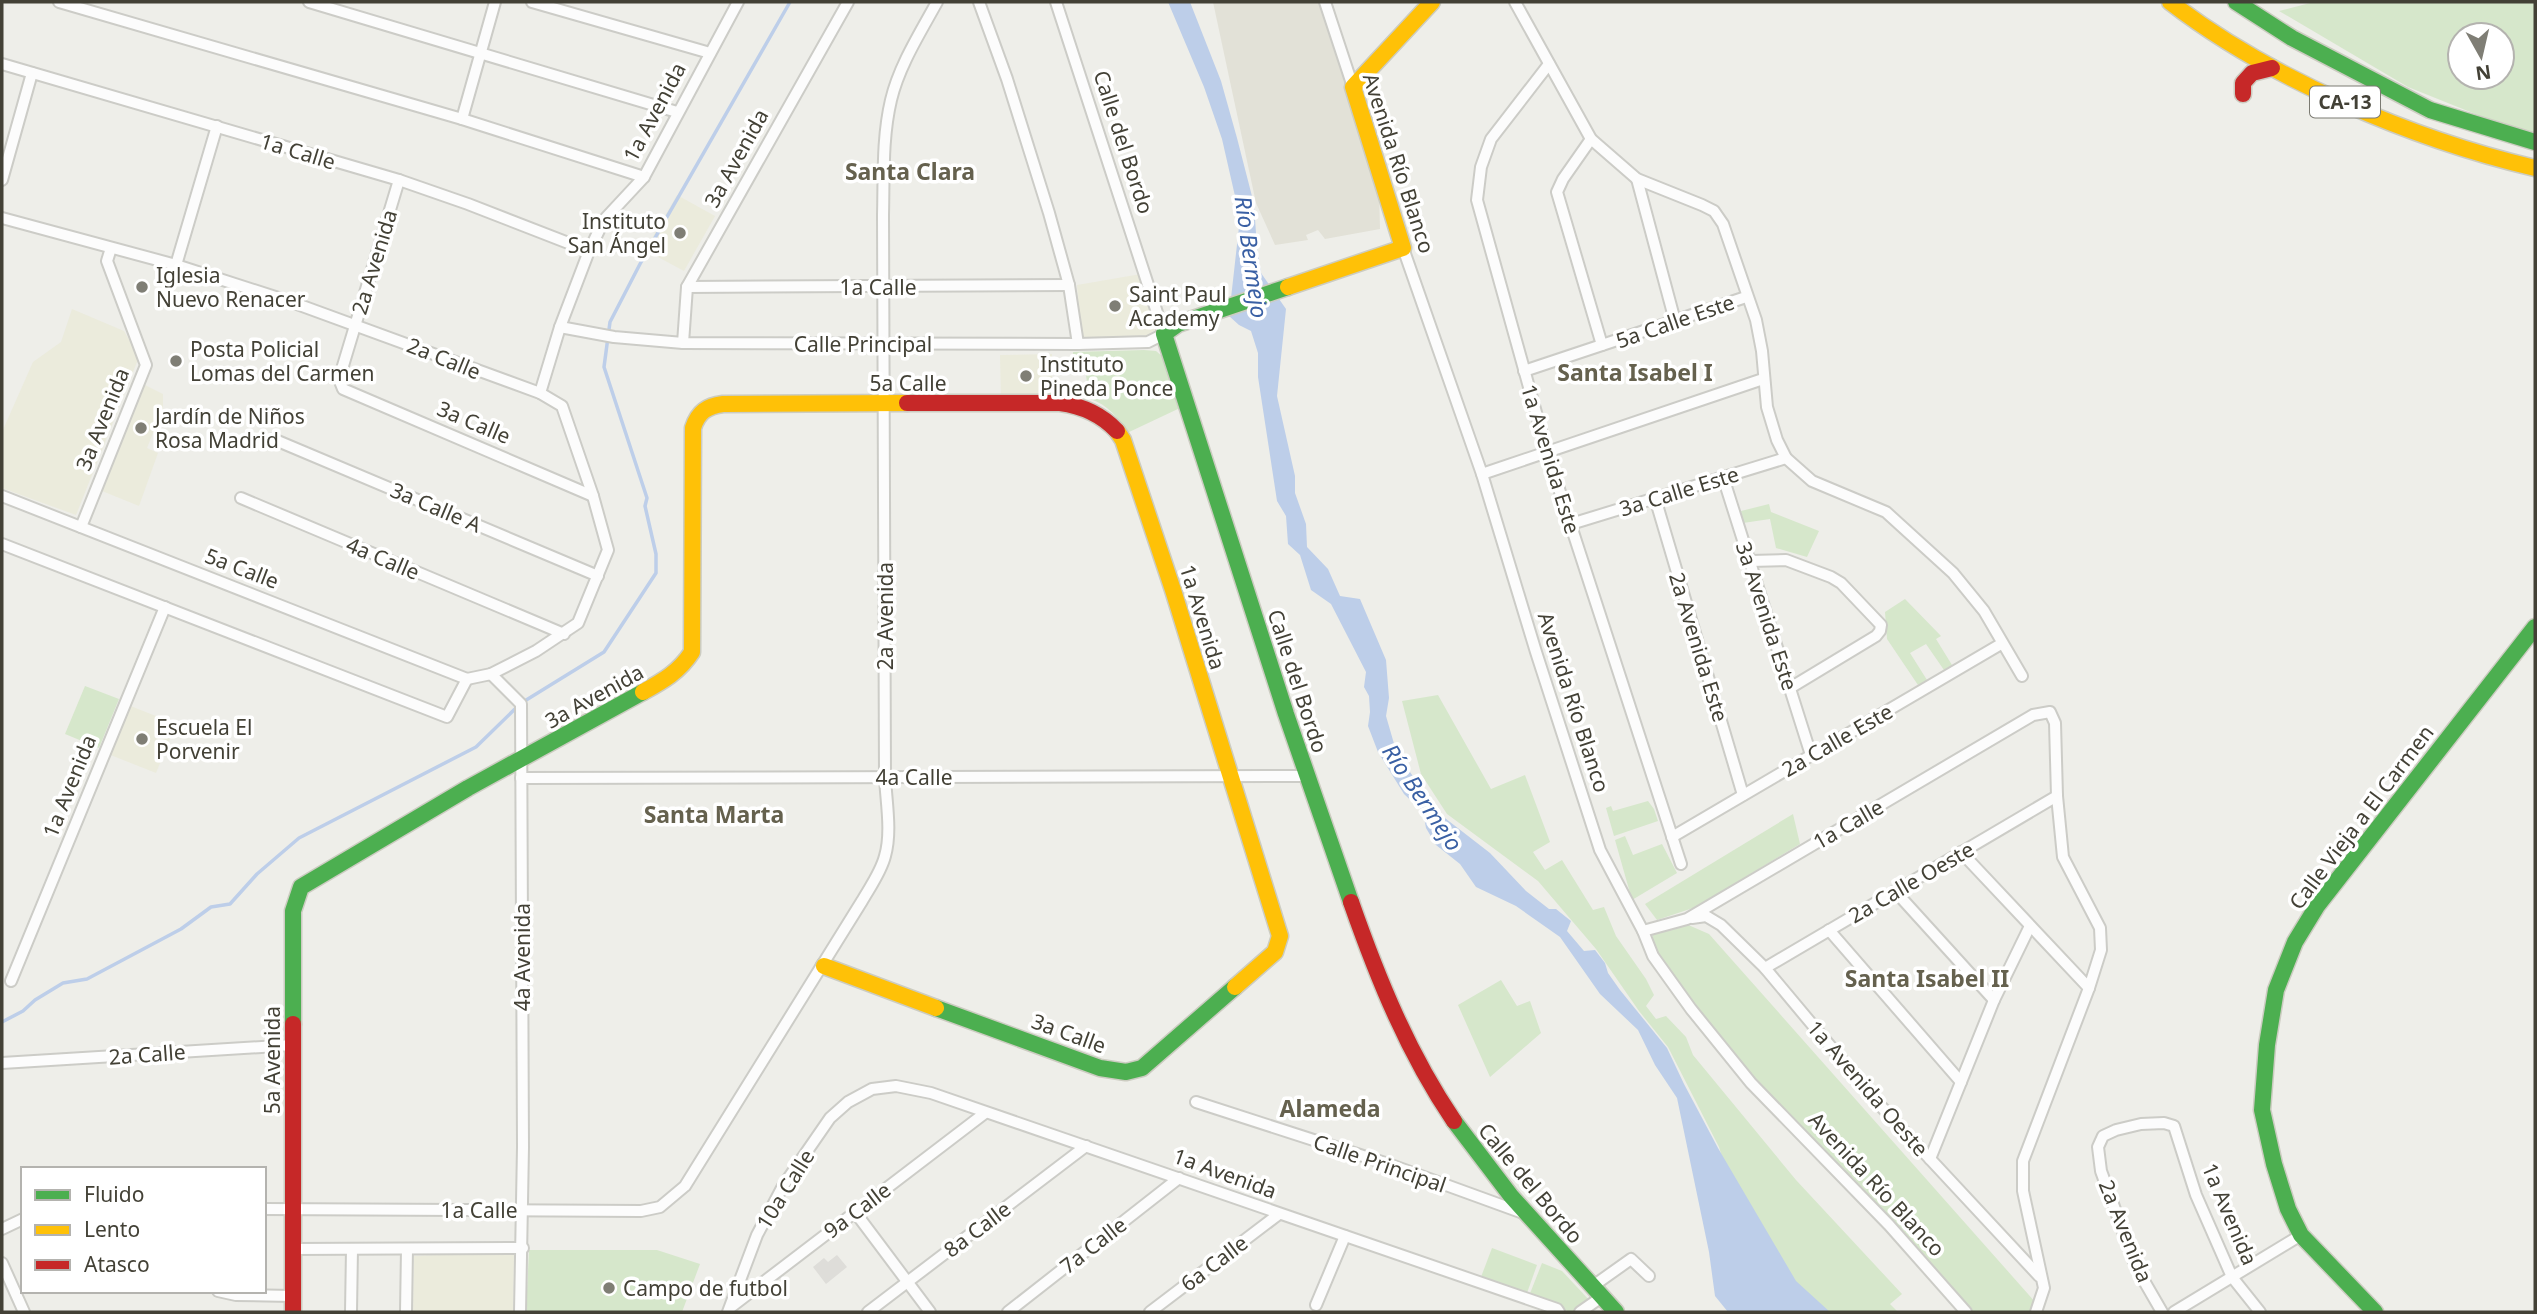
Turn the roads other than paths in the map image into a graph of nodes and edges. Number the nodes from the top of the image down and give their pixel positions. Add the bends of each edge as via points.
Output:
1 (59, 2) edge
2 (309, 2) edge
3 (495, 2) edge
4 (532, 2) edge
5 (738, 2) edge
6 (848, 2) edge
7 (937, 2) edge
8 (979, 2) edge
9 (1056, 2) edge
10 (1325, 2) edge
11 (1433, 2) edge
12 (1515, 2) edge
13 (2170, 2) edge
14 (2236, 2) edge
15 (480, 53) junction
16 (710, 53) junction
17 (2, 64) edge
18 (1549, 64) junction
19 (2272, 68) junction
20 (32, 73) junction
21 (1353, 87) junction
22 (2243, 93) dead end
23 (677, 112) junction
24 (462, 119) junction
25 (217, 126) junction
26 (1591, 139) junction
27 (2535, 142) edge
28 (2535, 169) edge
29 (644, 177) junction
30 (2, 180) edge
31 (399, 180) junction
32 (1637, 180) junction
33 (2, 218) edge
34 (111, 248) junction
35 (1403, 248) junction
36 (589, 251) junction
37 (177, 265) junction
38 (1069, 285) junction
39 (687, 287) junction
40 (884, 287) junction
41 (1746, 297) junction
42 (1675, 321) junction
43 (356, 324) junction
44 (561, 327) junction
45 (1164, 334) junction
46 (683, 343) junction
47 (884, 344) junction
48 (1078, 345) junction
49 (1602, 345) junction
50 (1524, 371) junction
51 (1763, 379) junction
52 (340, 385) joint
53 (540, 394) junction
54 (884, 404) junction
55 (693, 428) joint
56 (273, 439) dead end
57 (1123, 440) joint
58 (1547, 452) junction
59 (1786, 458) junction
60 (1482, 474) junction
61 (1723, 477) junction
62 (2, 496) edge
63 (593, 496) junction
64 (241, 498) dead end
65 (1655, 498) junction
66 (1571, 524) junction
67 (81, 527) junction
68 (2, 544) edge
69 (1750, 561) junction
70 (598, 576) junction
71 (165, 607) junction
72 (2535, 627) edge
73 (564, 634) junction
74 (2001, 644) junction
75 (491, 674) junction
76 (2022, 676) dead end
77 (467, 679) junction
78 (1790, 688) junction
79 (1811, 755) junction
80 (521, 761) junction
81 (1230, 775) junction
82 (1307, 776) junction
83 (885, 777) junction
84 (521, 778) junction
85 (1743, 795) junction
86 (2057, 796) junction
87 (1672, 836) junction
88 (1961, 852) junction
89 (1681, 864) dead end
90 (1895, 891) junction
91 (293, 911) joint
92 (1687, 919) junction
93 (2030, 926) junction
94 (1829, 930) junction
95 (1643, 931) junction
96 (1271, 958) joint
97 (824, 965) junction
98 (1765, 968) junction
99 (12, 981) dead end
100 (2089, 988) junction
101 (1994, 1000) junction
102 (293, 1045) junction
103 (2, 1063) edge
104 (1961, 1082) junction
105 (872, 1089) joint
106 (1196, 1102) dead end
107 (985, 1113) junction
108 (1086, 1146) junction
109 (2098, 1147) joint
110 (1930, 1159) junction
111 (1179, 1178) junction
112 (685, 1186) joint
113 (266, 1209) edge
114 (292, 1209) junction
115 (523, 1210) junction
116 (855, 1212) junction
117 (1523, 1213) junction
118 (1279, 1214) junction
119 (21, 1220) edge
120 (2, 1229) edge
121 (2301, 1235) junction
122 (1345, 1236) junction
123 (407, 1248) junction
124 (523, 1248) junction
125 (293, 1249) junction
126 (352, 1249) junction
127 (2, 1263) edge
128 (1649, 1276) dead end
129 (2232, 1277) junction
130 (2041, 1278) junction
131 (908, 1282) junction
132 (227, 1293) edge
133 (1606, 1303) edge
134 (293, 1304) edge
135 (1316, 1305) dead end
136 (729, 1310) edge
137 (24, 1312) edge
138 (351, 1312) edge
139 (406, 1312) edge
140 (520, 1312) edge
141 (868, 1312) edge
142 (930, 1312) edge
143 (1008, 1312) edge
144 (1150, 1312) edge
145 (1559, 1312) edge
146 (1580, 1312) edge
147 (1966, 1312) edge
148 (2036, 1312) edge
149 (2162, 1312) edge
150 (2174, 1312) edge
151 (2260, 1312) edge
152 (2375, 1312) edge

1 - 24 street
2 - 15 street
3 - 15 street
4 - 16 street
5 - 16 street, 1a Avenida
6 - 39 street, 3a Avenida
7 - 40 street, 2a Avenida via 891,98 886,127
8 - 38 street
9 - 45 street, Calle del Bordo
10 - 21 street, Avenida Río Blanco
11 - 21 main road
12 - 18 street
13 - 19 main road, CA-13 via 2208,32
14 - 27 main road, CA-13 via 2292,38 2430,110
15 - 23 street
15 - 24 street
16 - 23 street, 1a Avenida
17 - 20 street, 1a Calle
18 - 26 street
18 - 50 street, 1a Avenida Este via 1491,139 1481,167 1478,200
19 - 22 main road via 2252,73 2243,83
19 - 28 main road, CA-13 via 2418,134
20 - 25 street, 1a Calle
20 - 30 street
21 - 35 main road, Avenida Río Blanco
23 - 29 street, 1a Avenida
24 - 29 street
25 - 31 street, 1a Calle
25 - 37 street
26 - 32 street
26 - 49 street via 1557,192
29 - 36 street, 1a Avenida via 604,220
31 - 36 street, 1a Calle
31 - 43 street, 2a Avenida
32 - 41 street via 1714,211 1723,224
32 - 42 street
33 - 34 street, 2a Calle
34 - 37 street, 2a Calle
34 - 67 street, 3a Avenida via 107,261 146,365
35 - 45 main road via 1200,316
35 - 60 street, Avenida Río Blanco
36 - 44 street, 1a Avenida
37 - 43 street, 2a Calle
38 - 40 street, 1a Calle
38 - 48 street
39 - 40 street, 1a Calle
39 - 46 street, 3a Avenida
40 - 47 street, 2a Avenida
41 - 42 street, 5a Calle Este
41 - 51 street via 1756,320
42 - 49 street, 5a Calle Este
43 - 52 street, 2a Avenida
43 - 53 street, 2a Calle
44 - 46 street, Calle Principal
44 - 53 street, 1a Avenida
45 - 48 street, Calle Principal via 1148,342
45 - 82 main road, Calle del Bordo
46 - 47 street, Calle Principal
47 - 48 street, Calle Principal
47 - 54 street, 2a Avenida
49 - 50 street, 5a Calle Este
50 - 58 street, 1a Avenida Este
51 - 58 street
51 - 59 street via 1777,440
52 - 63 street, 3a Calle
53 - 63 street, 2a Calle via 562,407
54 - 55 main road, 5a Calle via 714,405 701,411
54 - 57 main road, 5a Calle via 1077,405 1099,414
54 - 83 street, 2a Avenida
55 - 80 main road, 3a Avenida via 692,652 671,677
56 - 70 street, 3a Calle A
57 - 81 main road, 1a Avenida
58 - 60 street
58 - 66 street, 1a Avenida Este
59 - 61 street, 3a Calle Este
59 - 74 street via 1812,481 1886,512 1953,573 1984,611
60 - 95 street, Avenida Río Blanco via 1600,850
61 - 65 street, 3a Calle Este
61 - 69 street, 3a Avenida Este
62 - 67 street, 5a Calle
63 - 70 street via 608,550
64 - 73 street, 4a Calle
65 - 66 street, 3a Calle Este
65 - 85 street, 2a Avenida Este
66 - 87 street, 1a Avenida Este
67 - 77 street, 5a Calle
68 - 71 street
69 - 78 street, 3a Avenida Este
69 - 78 street via 1786,560 1832,577 1881,625 1876,636
70 - 73 street via 578,623
71 - 77 street via 447,717
71 - 99 street, 1a Avenida
72 - 121 main road, Calle Vieja a El Carmen via 2317,906 2295,942 2276,990 2262,1110 2288,1209
73 - 75 street
74 - 76 street
74 - 79 street, 2a Calle Este
75 - 77 street
75 - 80 street, 4a Avenida via 521,704
78 - 79 street, 3a Avenida Este
79 - 85 street, 2a Calle Este
80 - 84 street, 4a Avenida
80 - 91 main road, 3a Avenida via 313,878 301,887
81 - 82 street, 4a Calle
81 - 83 street, 4a Calle
81 - 96 main road, 1a Avenida via 1278,929 1278,944
82 - 117 main road, Calle del Bordo via 1394,1015 1420,1069 1450,1118
83 - 84 street, 4a Calle
83 - 97 street, 2a Avenida via 886,855
84 - 115 street, 4a Avenida
85 - 87 street, 2a Calle Este
86 - 88 street, 2a Calle Oeste
86 - 92 street, 1a Calle via 2056,723 2050,712 2033,715
86 - 100 street via 2063,857 2100,928 2101,950
87 - 89 street, 1a Avenida Este
88 - 90 street, 2a Calle Oeste
88 - 93 street
90 - 94 street, 2a Calle Oeste
90 - 101 street
91 - 102 main road, 5a Avenida
92 - 95 street, 1a Calle
92 - 98 street, 1a Avenida Oeste via 1706,916 1721,925
93 - 100 street
93 - 101 street
94 - 98 street, 2a Calle Oeste
94 - 104 street
95 - 147 street, Avenida Río Blanco via 1660,967 1751,1083
96 - 97 main road, 3a Calle via 1142,1069 1125,1072 1100,1068
97 - 112 street, 2a Avenida
98 - 110 street, 1a Avenida Oeste
100 - 130 street via 2024,1161 2023,1191
101 - 104 street
102 - 103 street, 2a Calle
102 - 114 main road, 5a Avenida
104 - 110 street
105 - 107 street, 1a Avenida via 912,1088
105 - 136 street, 10a Calle via 830,1118 783,1186 757,1235
106 - 117 street, Calle Principal
107 - 108 street, 1a Avenida
107 - 116 street, 9a Calle
108 - 111 street, 1a Avenida
108 - 131 street, 8a Calle
109 - 129 street, 1a Avenida via 2103,1136 2116,1129 2141,1124 2174,1126 2196,1195
109 - 149 street, 2a Avenida via 2101,1171 2136,1267
110 - 130 street, 1a Avenida Oeste
111 - 118 street, 1a Avenida
111 - 143 street, 7a Calle
112 - 115 street, 1a Calle via 669,1202 650,1210
113 - 114 street, 1a Calle
114 - 115 street, 1a Calle
114 - 125 main road, 5a Avenida
115 - 124 street, 4a Avenida
116 - 131 street
116 - 136 street, 9a Calle
117 - 133 main road, Calle del Bordo
118 - 122 street, 1a Avenida
118 - 144 street, 6a Calle
119 - 120 street
121 - 129 street
121 - 152 main road, Calle Vieja a El Carmen
122 - 135 street
122 - 145 street, 1a Avenida
123 - 124 street
123 - 126 street
123 - 139 street
124 - 140 street, 4a Avenida
125 - 126 street
125 - 134 main road, 5a Avenida
126 - 138 street
127 - 137 street
128 - 133 street via 1631,1259
129 - 150 street
129 - 151 street, 1a Avenida
130 - 148 street via 2044,1288
131 - 141 street, 8a Calle
131 - 142 street
132 - 134 street
133 - 146 street

